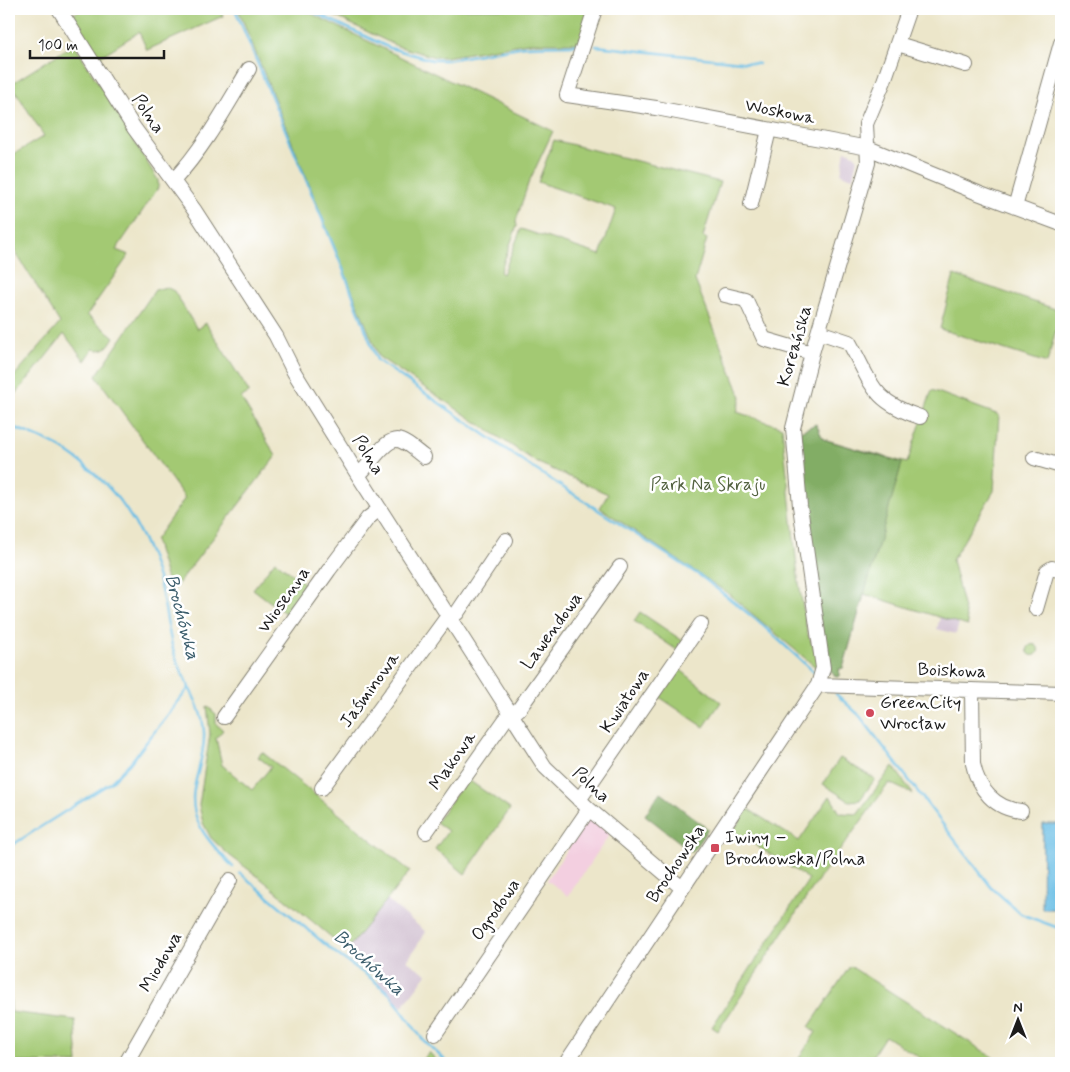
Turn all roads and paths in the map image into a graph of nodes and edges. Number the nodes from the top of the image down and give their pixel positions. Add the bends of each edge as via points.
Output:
1 (59, 9) edge
2 (594, 9) edge
3 (909, 9) edge
4 (1061, 43) edge
5 (898, 44) junction
6 (966, 65) dead end
7 (249, 69) dead end
8 (769, 130) junction
9 (868, 148) junction
10 (173, 181) junction
11 (751, 204) dead end
12 (1015, 207) junction
13 (1061, 224) edge
14 (726, 295) dead end
15 (819, 332) junction
16 (812, 353) junction
17 (920, 417) dead end
18 (424, 457) dead end
19 (1034, 458) dead end
20 (1061, 466) edge
21 (358, 476) junction
22 (380, 509) junction
23 (506, 540) dead end
24 (620, 566) dead end
25 (1061, 571) edge
26 (1036, 609) dead end
27 (450, 617) junction
28 (701, 624) dead end
29 (824, 668) joint
30 (818, 685) junction
31 (968, 690) junction
32 (1061, 693) edge
33 (512, 715) junction
34 (224, 717) dead end
35 (322, 788) dead end
36 (584, 804) junction
37 (1021, 811) dead end
38 (426, 832) dead end
39 (230, 880) dead end
40 (682, 888) junction
41 (435, 1034) dead end
42 (126, 1063) edge
43 (566, 1063) edge

1 - 10 street, Polna via 134,128
2 - 8 street, Woskowa via 567,95
3 - 5 street, Koreańska
4 - 12 street
5 - 6 street
5 - 9 street, Koreańska via 868,116 865,130
7 - 10 street via 215,126
8 - 9 street, Woskowa
8 - 11 street
9 - 12 street, Woskowa
9 - 15 street, Koreańska via 868,162
10 - 21 street, Polna via 276,336 294,372
12 - 13 street, Woskowa
14 - 16 street via 746,300 764,338
15 - 16 street, Koreańska
15 - 17 street via 849,342 872,388 880,397 895,408
16 - 29 street, Koreańska via 793,428 800,506
18 - 21 street via 401,440 388,441
19 - 20 street
21 - 22 street, Polna
22 - 27 street, Polna
22 - 34 street, Wiosenna via 368,518
23 - 27 street, Jaśminowa via 457,613
24 - 33 street, Lawendowa
25 - 26 street via 1052,568 1047,571
27 - 33 street, Polna
27 - 35 street, Jaśminowa via 444,620
28 - 36 street, Kwiatowa
29 - 30 street, Brochowska
30 - 31 street, Boiskowa
30 - 40 street, Brochowska
31 - 32 street, Boiskowa
31 - 37 street via 976,776 982,789 994,801
33 - 36 street, Polna via 545,767
33 - 38 street, Makowa via 505,720
36 - 40 street, Polna
36 - 41 street, Ogrodowa
39 - 42 street, Miodowa
40 - 43 street, Brochowska

